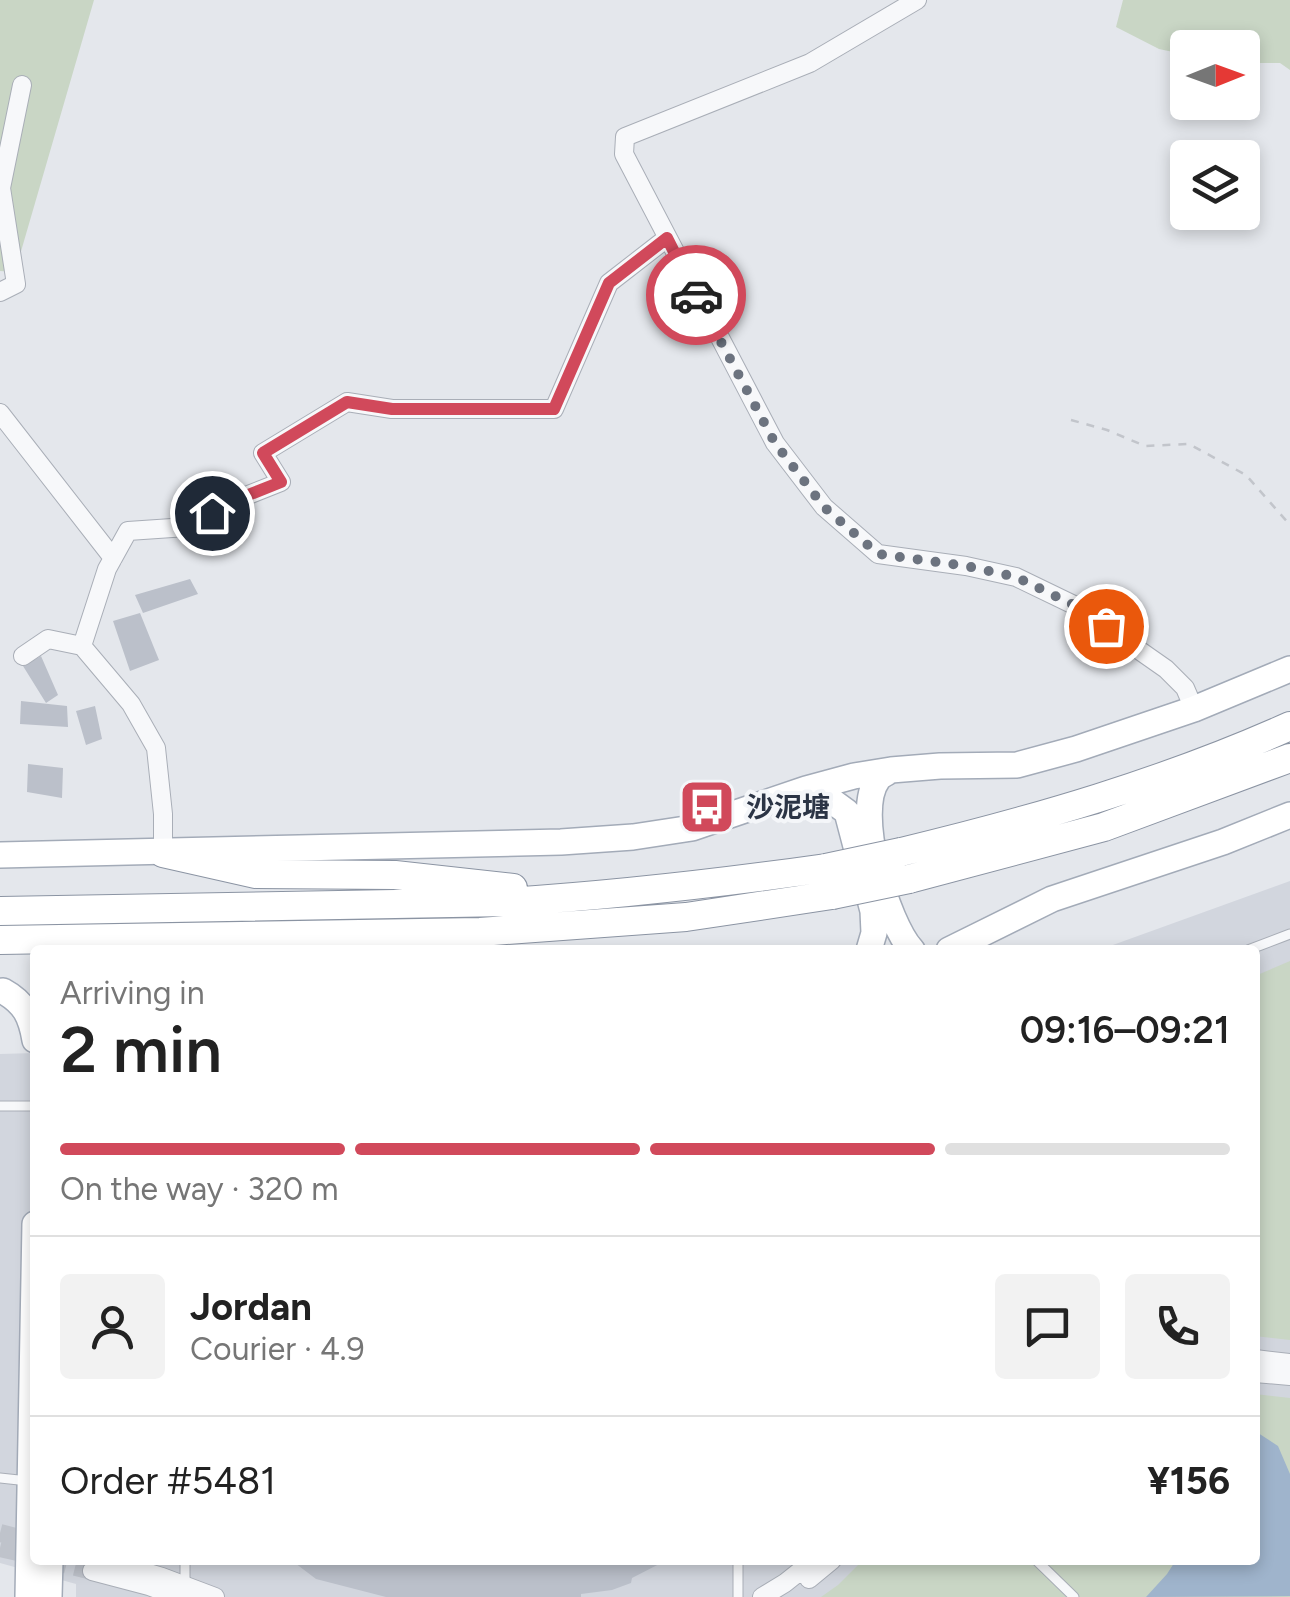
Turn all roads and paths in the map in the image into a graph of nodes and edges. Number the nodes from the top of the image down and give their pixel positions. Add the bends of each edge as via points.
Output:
1 (918, 0) edge
2 (22, 85) dead end
3 (667, 238) junction
4 (0, 292) edge
5 (0, 413) edge
6 (1070, 420) dead end
7 (1290, 525) edge
8 (113, 558) junction
9 (82, 646) junction
10 (24, 656) dead end
11 (1290, 669) edge
12 (1194, 709) junction
13 (1290, 726) edge
14 (1290, 758) edge
15 (891, 770) junction
16 (806, 789) junction
17 (1290, 815) edge
18 (164, 853) junction
19 (0, 856) edge
20 (905, 866) junction
21 (0, 911) edge
22 (586, 911) junction
23 (1290, 934) edge
24 (0, 940) edge
25 (491, 945) edge
26 (870, 945) edge
27 (908, 945) edge
28 (958, 945) edge
29 (1260, 945) edge
30 (30, 990) edge
31 (2, 992) edge
32 (30, 1021) edge
33 (0, 1106) edge
34 (30, 1106) edge
35 (1260, 1360) edge
36 (1290, 1364) edge
37 (1260, 1373) edge
38 (1290, 1376) edge
39 (0, 1478) edge
40 (30, 1481) joint
41 (50, 1565) edge
42 (184, 1565) edge
43 (738, 1565) edge
44 (808, 1565) edge
45 (826, 1565) edge
46 (1041, 1565) edge
47 (98, 1566) tunnel mouth
48 (181, 1591) edge
49 (28, 1597) edge
50 (48, 1597) edge
51 (215, 1597) edge
52 (738, 1597) edge
53 (762, 1597) edge
54 (784, 1597) edge
55 (1074, 1597) edge

1 - 3 street via 810,63 624,137 624,154
2 - 4 street via 1,188 16,284
3 - 8 street via 609,283 554,409 392,409 347,402 263,453 281,482 187,527 128,532
3 - 12 street via 775,443 824,507 878,554 1016,577 1076,606 1166,669 1186,688
5 - 8 street
6 - 7 path via 1145,446 1189,444 1246,475
8 - 9 street
9 - 10 street via 48,639
9 - 18 street via 131,704 156,748
11 - 12 main road
12 - 15 main road via 1017,764
13 - 20 highway
14 - 20 highway via 1104,827
15 - 16 main road
15 - 27 main road via 878,779 868,816 889,910
16 - 18 main road via 692,828 633,837
16 - 26 main road via 847,812 873,910
17 - 28 main road via 1052,899
18 - 19 main road
18 - 22 highway via 256,874 396,875
20 - 22 highway, bridge via 829,881 703,885
21 - 22 highway via 430,904
22 - 24 highway via 480,932
22 - 25 highway
23 - 29 lane
30 - 31 main road
31 - 32 main road via 27,1009
33 - 34 lane
35 - 36 street
37 - 38 street
39 - 40 lane
40 - 49 main road
41 - 50 main road
42 - 48 lane
43 - 52 lane
44 - 53 street
45 - 54 street
46 - 55 lane
47 - 48 street
48 - 51 street

